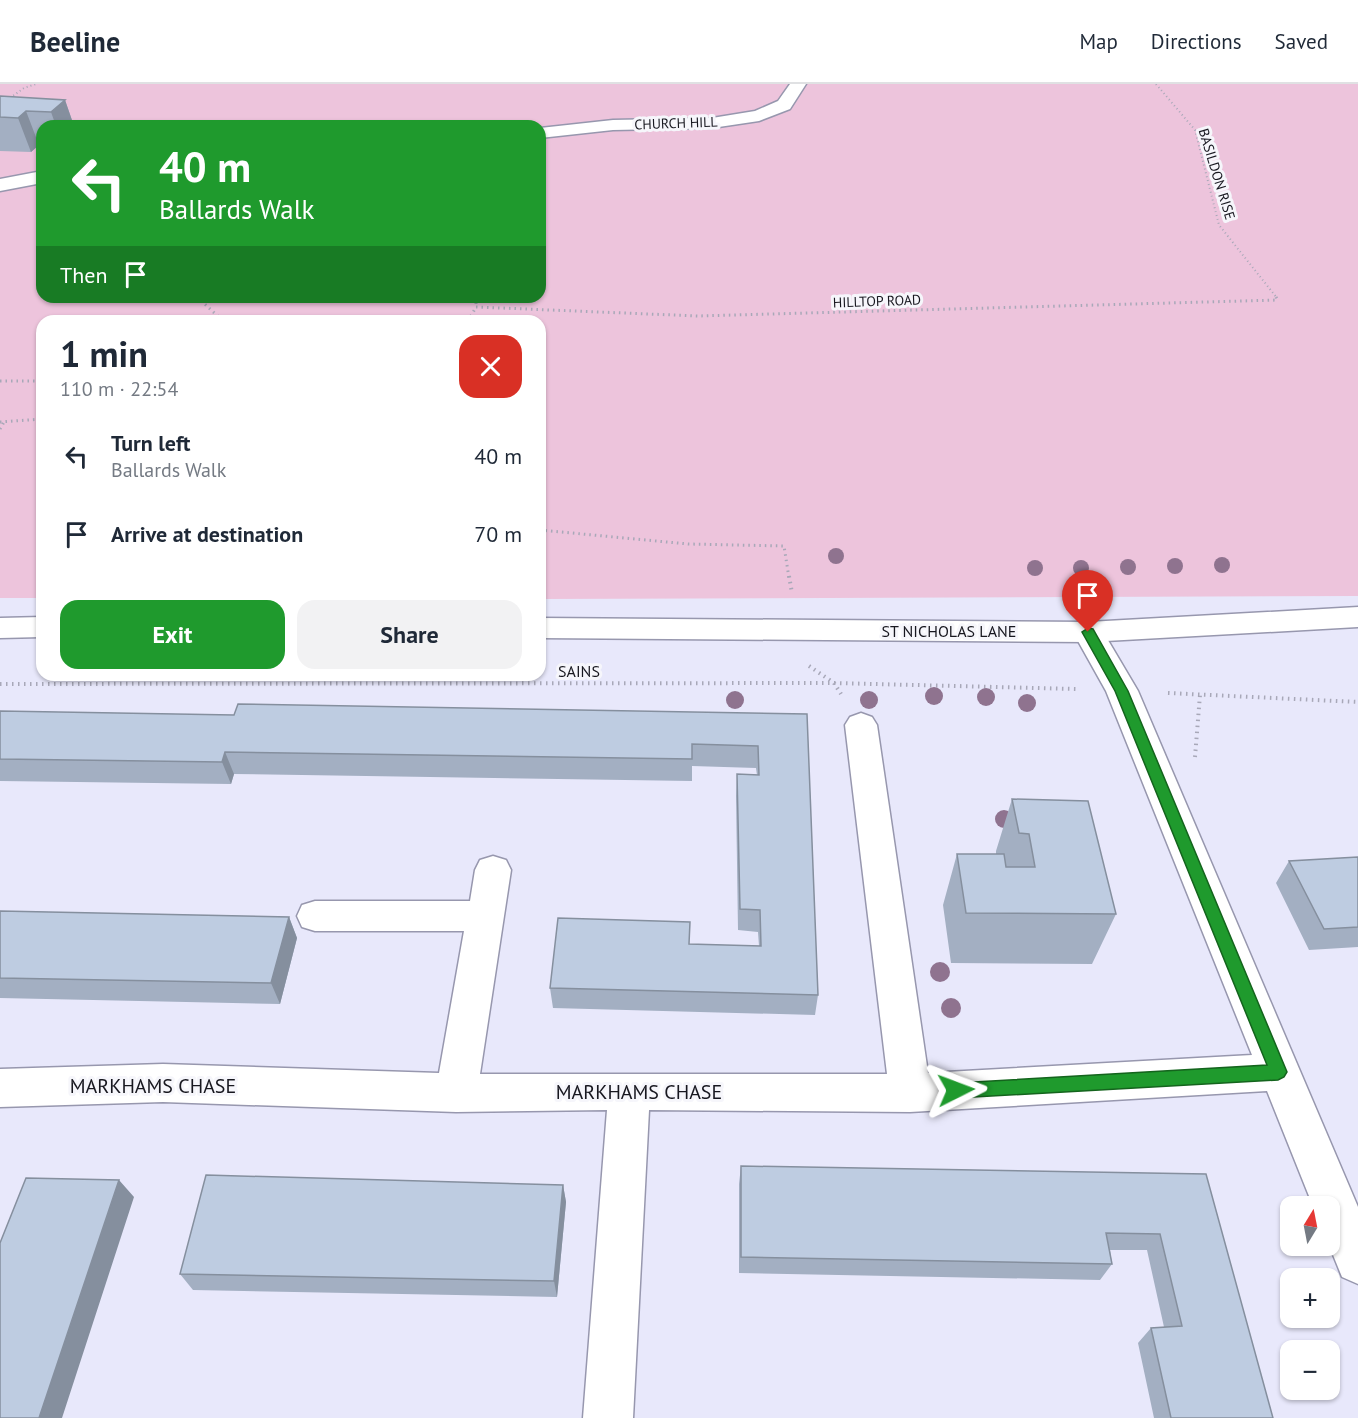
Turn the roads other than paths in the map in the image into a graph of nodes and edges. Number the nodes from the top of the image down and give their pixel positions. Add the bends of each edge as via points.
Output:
1 (798, 84) edge
2 (546, 132) edge
3 (36, 178) edge
4 (0, 185) edge
5 (1358, 617) edge
6 (36, 627) edge
7 (0, 628) edge
8 (546, 628) edge
9 (1088, 632) junction
10 (861, 725) dead end
11 (493, 870) dead end
12 (315, 916) dead end
13 (485, 916) junction
14 (1278, 1072) junction
15 (0, 1088) edge
16 (629, 1091) junction
17 (456, 1093) junction
18 (910, 1093) junction
19 (1358, 1261) edge
20 (608, 1418) edge

1 - 2 street, CHURCH HILL via 784,105 759,116 712,123 613,125
3 - 4 street
5 - 9 street, ST NICHOLAS LANE
6 - 7 street
8 - 9 street, ST NICHOLAS LANE
9 - 14 street via 1122,691
10 - 18 street
11 - 13 street
12 - 13 street
13 - 17 street
14 - 18 street, MARKHAMS CHASE
14 - 19 street
15 - 17 street, MARKHAMS CHASE via 163,1083
16 - 17 street, MARKHAMS CHASE
16 - 18 street, MARKHAMS CHASE
16 - 20 street

